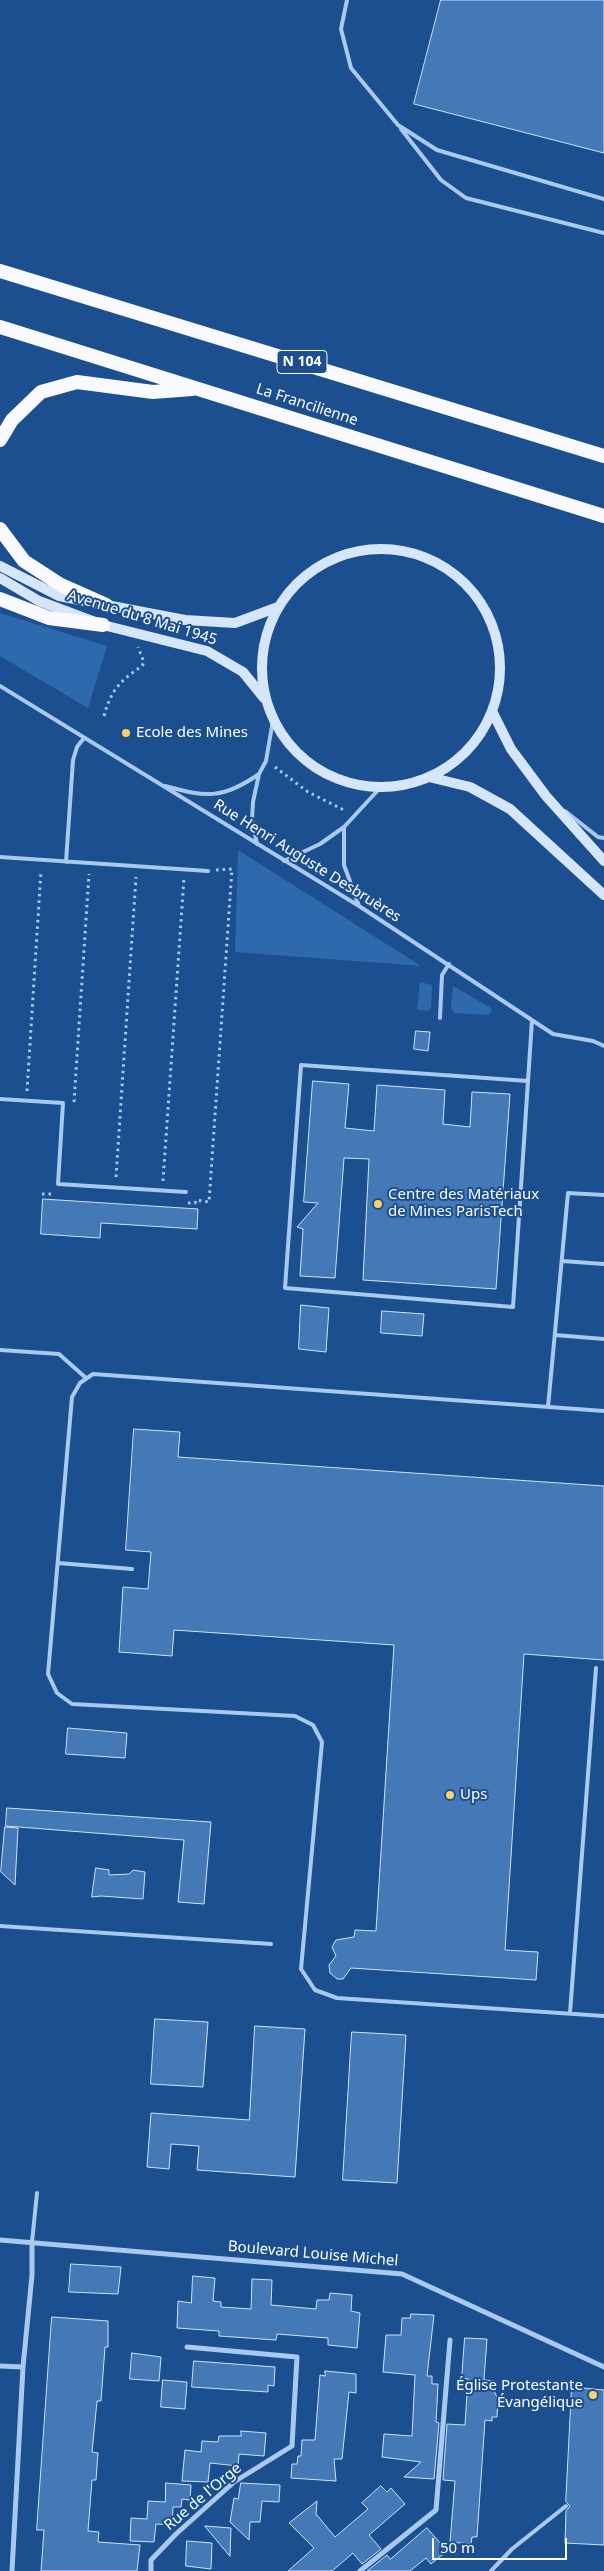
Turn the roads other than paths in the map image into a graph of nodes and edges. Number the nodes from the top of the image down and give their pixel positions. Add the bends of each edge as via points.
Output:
1 (347, 0) edge
2 (398, 125) junction
3 (604, 199) edge
4 (604, 233) edge
5 (0, 270) edge
6 (0, 327) edge
7 (199, 388) junction
8 (0, 440) edge
9 (604, 456) edge
10 (604, 516) edge
11 (0, 529) edge
12 (0, 566) edge
13 (0, 578) edge
14 (0, 599) edge
15 (106, 606) junction
16 (278, 607) junction
17 (103, 625) junction
18 (0, 686) edge
19 (266, 700) junction
20 (492, 711) junction
21 (273, 720) junction
22 (84, 738) junction
23 (258, 774) junction
24 (429, 778) junction
25 (161, 785) junction
26 (380, 788) junction
27 (546, 796) junction
28 (344, 827) junction
29 (604, 838) edge
30 (257, 844) junction
31 (0, 857) edge
32 (284, 861) junction
33 (604, 861) edge
34 (66, 862) junction
35 (208, 871) road end
36 (604, 895) edge
37 (359, 906) junction
38 (449, 964) junction
39 (440, 1018) dead end
40 (532, 1020) junction
41 (604, 1046) edge
42 (528, 1081) junction
43 (0, 1099) edge
44 (186, 1192) dead end
45 (604, 1195) edge
46 (562, 1261) junction
47 (604, 1264) edge
48 (555, 1335) junction
49 (604, 1339) edge
50 (0, 1350) edge
51 (86, 1378) junction
52 (548, 1407) junction
53 (604, 1411) edge
54 (58, 1563) junction
55 (132, 1568) dead end
56 (596, 1668) dead end
57 (0, 1926) edge
58 (271, 1944) dead end
59 (570, 2013) junction
60 (604, 2016) edge
61 (37, 2193) dead end
62 (0, 2240) edge
63 (32, 2242) junction
64 (450, 2340) dead end
65 (187, 2347) dead end
66 (0, 2366) edge
67 (22, 2367) junction
68 (604, 2367) edge
69 (566, 2506) dead end
70 (12, 2571) edge
71 (151, 2571) edge
72 (360, 2571) edge
73 (490, 2571) edge

1 - 2 lane via 341,29 351,68
2 - 3 lane via 437,150
2 - 4 lane via 442,180 466,198
5 - 9 highway, N 104
6 - 7 highway, La Francilienne
7 - 8 highway via 153,392 77,382 41,392 12,420
7 - 10 highway, La Francilienne
11 - 15 highway via 24,561 61,585
12 - 15 main road, Avenue du 8 Mai 1945 via 59,596
13 - 17 main road, Avenue du 8 Mai 1945 via 39,601
14 - 17 highway via 49,618
15 - 16 main road, Avenue du 8 Mai 1945 via 186,620 235,623
16 - 19 main road, Avenue du 8 Mai 1945 via 265,636 262,660
16 - 20 main road, Avenue du 8 Mai 1945 via 304,577 324,563 354,552 386,549 418,555 447,569 471,590 488,617 498,648 500,680
17 - 19 main road, Avenue du 8 Mai 1945 via 207,651 243,672
18 - 22 lane, Rue Henri Auguste Desbruères
19 - 21 main road, Avenue du 8 Mai 1945
20 - 24 main road, Avenue du 8 Mai 1945 via 477,738 461,756
20 - 27 main road via 511,749
21 - 23 lane via 266,761
21 - 26 main road, Avenue du 8 Mai 1945 via 292,748 317,769 348,783
22 - 25 lane, Rue Henri Auguste Desbruères
22 - 34 lane via 73,760
23 - 25 lane via 243,785 212,796
23 - 30 lane via 252,820
24 - 26 main road, Avenue du 8 Mai 1945
24 - 36 main road, Avenue du 8 Mai 1945 via 470,786 510,809
25 - 30 lane, Rue Henri Auguste Desbruères
26 - 28 lane
27 - 29 lane via 598,837
27 - 33 main road
28 - 32 lane via 320,844
28 - 37 lane via 344,865
30 - 32 lane, Rue Henri Auguste Desbruères
31 - 34 lane
32 - 37 lane, Rue Henri Auguste Desbruères
34 - 35 lane
37 - 38 lane, Rue Henri Auguste Desbruères
38 - 39 lane via 442,975
38 - 40 lane, Rue Henri Auguste Desbruères
40 - 41 lane, Rue Henri Auguste Desbruères via 553,1034
40 - 42 lane
42 - 42 lane via 301,1065 285,1288 513,1307
43 - 44 lane via 64,1103 58,1184
45 - 46 lane via 568,1193
46 - 47 lane
46 - 48 lane
48 - 49 lane
48 - 52 lane
50 - 51 lane via 59,1354
51 - 52 lane via 93,1374
51 - 54 lane via 72,1397
52 - 53 lane
54 - 55 lane
54 - 59 lane via 48,1674 63,1700 72,1704 295,1716 319,1732 322,1742 300,1969 315,1990 337,1998
56 - 59 lane
57 - 58 lane
59 - 60 lane
61 - 63 lane
62 - 63 street, Boulevard Louise Michel
63 - 67 street via 32,2275
63 - 68 street, Boulevard Louise Michel via 402,2274
64 - 72 street via 436,2510
65 - 71 street, Rue de l'Orge via 297,2357 292,2446 234,2482 151,2560
66 - 67 street
67 - 70 street
69 - 73 lane

